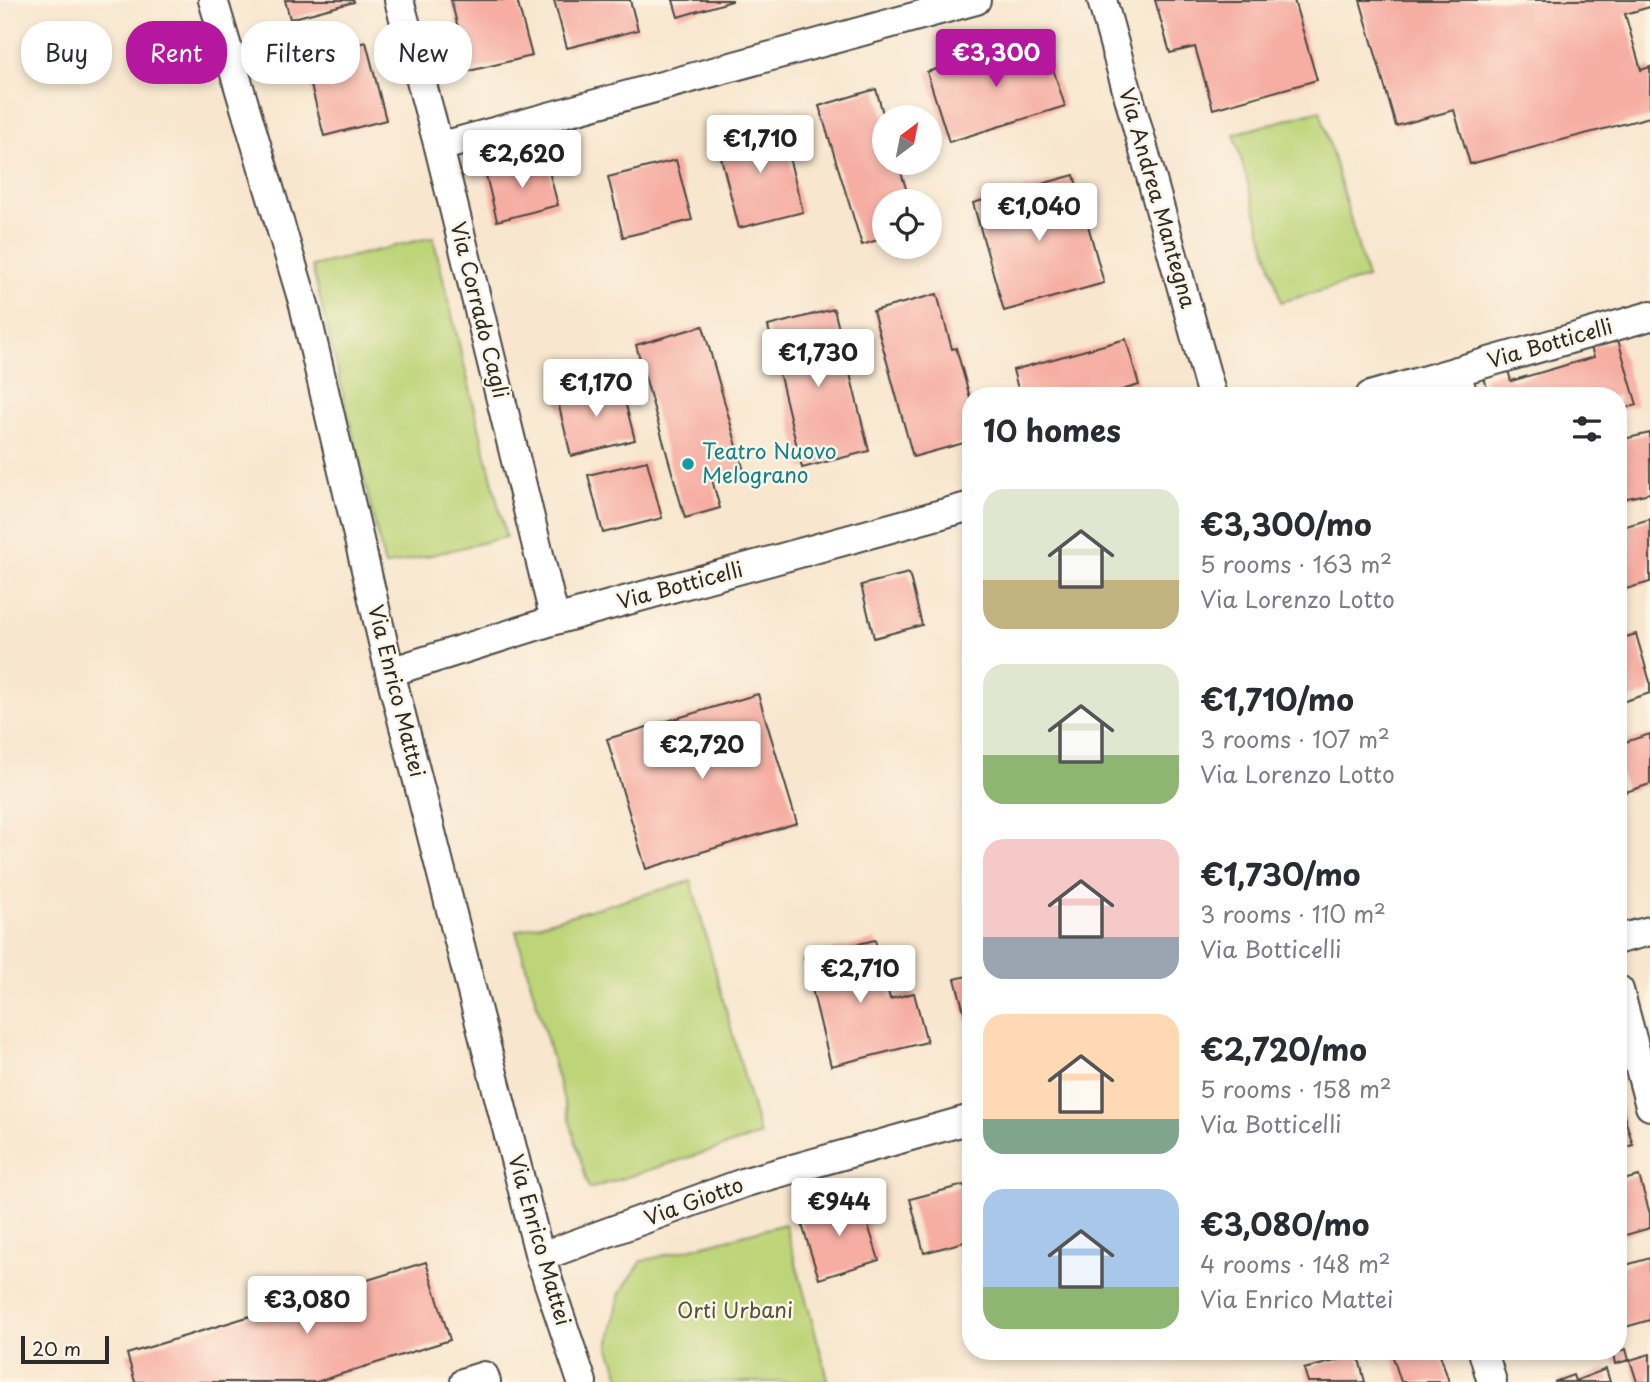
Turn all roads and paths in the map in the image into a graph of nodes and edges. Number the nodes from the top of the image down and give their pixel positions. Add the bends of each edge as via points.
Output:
1 (213, 0) edge
2 (399, 0) edge
3 (976, 0) edge
4 (1102, 0) edge
5 (439, 147) junction
6 (1650, 316) edge
7 (1460, 383) edge
8 (1210, 387) edge
9 (1432, 387) edge
10 (962, 508) edge
11 (555, 620) junction
12 (390, 673) junction
13 (1650, 931) edge
14 (1627, 937) edge
15 (1627, 1020) edge
16 (1650, 1106) edge
17 (962, 1122) edge
18 (540, 1257) junction
19 (1486, 1360) edge
20 (464, 1382) edge
21 (486, 1382) edge
22 (582, 1382) edge
23 (1492, 1382) edge

1 - 12 street, Via Enrico Mattei via 304,305
2 - 5 street, Via Corrado Cagli
3 - 5 street
4 - 8 street, Via Andrea Mantegna
5 - 11 street, Via Corrado Cagli
6 - 7 street, Via Botticelli
7 - 9 street, Via Botticelli
10 - 11 street, Via Botticelli
11 - 12 street, Via Botticelli
12 - 18 street, Via Enrico Mattei
13 - 14 street
15 - 16 street
17 - 18 street, Via Giotto via 746,1182
18 - 22 street, Via Enrico Mattei
19 - 23 street
20 - 21 street via 484,1376

